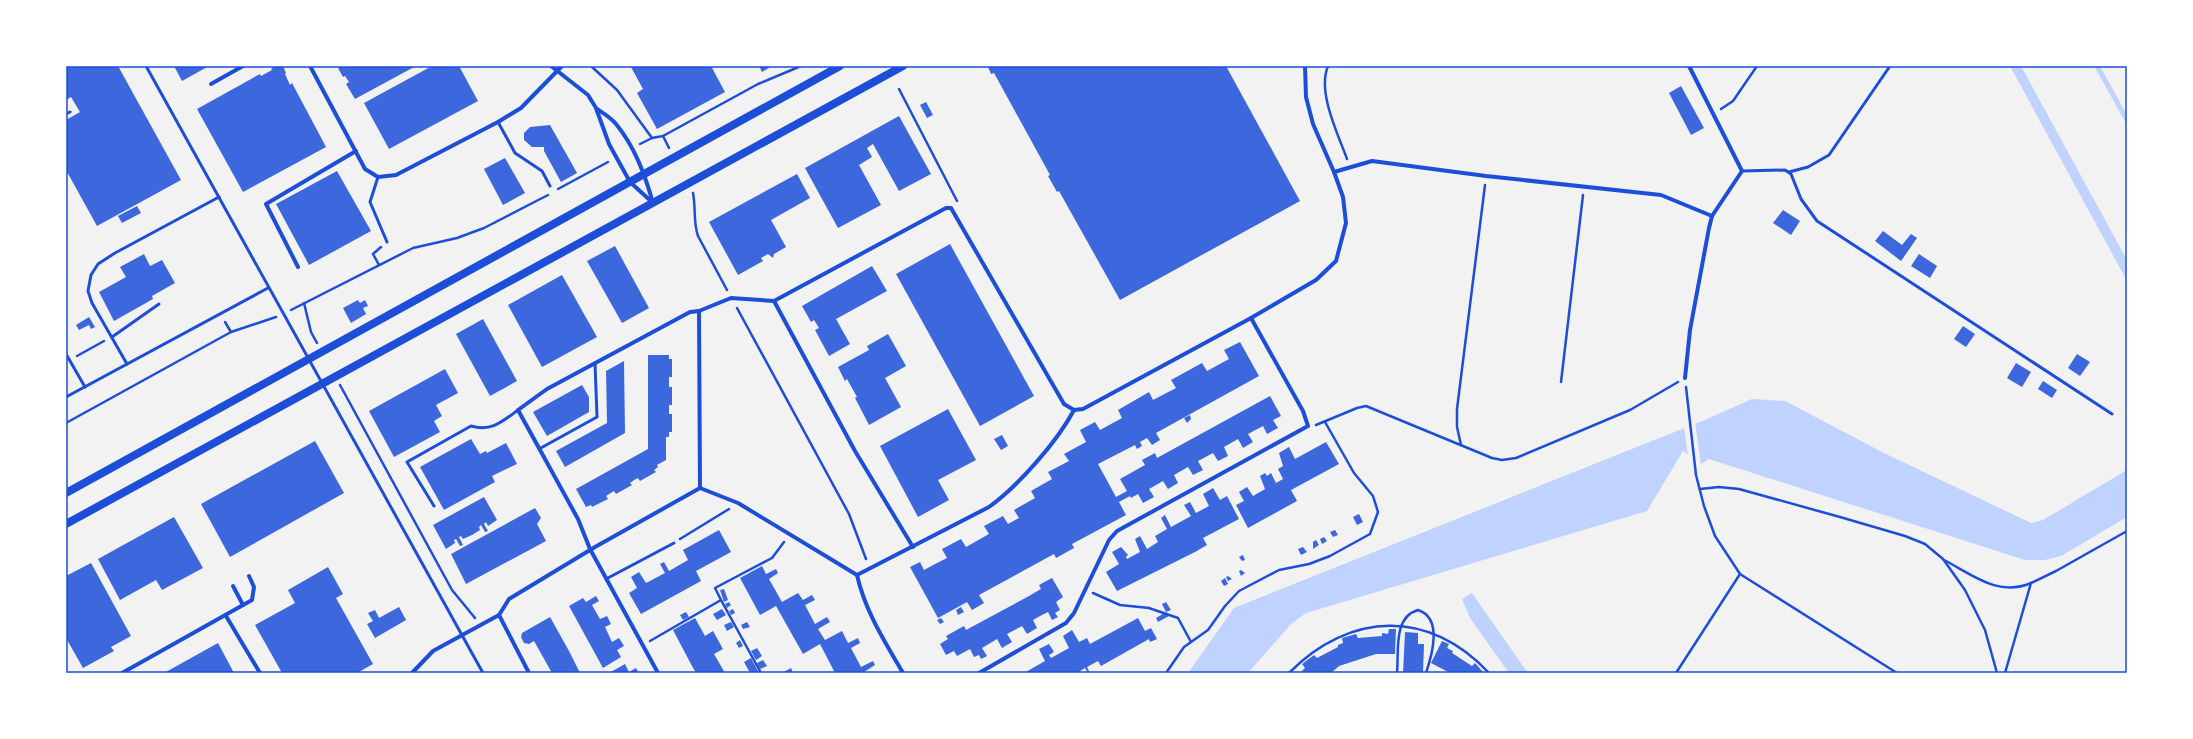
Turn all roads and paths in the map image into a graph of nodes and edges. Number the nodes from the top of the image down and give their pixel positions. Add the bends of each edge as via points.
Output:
1 (146, 66) edge
2 (243, 66) edge
3 (310, 66) edge
4 (551, 66) edge
5 (562, 66) edge
6 (591, 66) edge
7 (840, 66) edge
8 (903, 66) edge
9 (1305, 66) edge
10 (1328, 66) edge
11 (1689, 66) edge
12 (1757, 66) edge
13 (1890, 66) edge
14 (557, 71) junction
15 (211, 84) dead end
16 (899, 89) dead end
17 (596, 108) junction
18 (1715, 114) junction
19 (498, 122) junction
20 (663, 136) dead end
21 (652, 138) dead end
22 (356, 151) junction
23 (674, 158) junction
24 (1350, 167) junction
25 (1742, 171) junction
26 (1334, 172) junction
27 (1789, 172) junction
28 (645, 175) junction
29 (1486, 176) junction
30 (378, 177) junction
31 (630, 182) junction
32 (690, 183) junction
33 (550, 186) dead end
34 (1584, 186) junction
35 (219, 197) junction
36 (653, 204) junction
37 (951, 208) junction
38 (1712, 216) junction
39 (388, 242) joint
40 (379, 265) dead end
41 (298, 267) dead end
42 (268, 288) junction
43 (732, 298) junction
44 (774, 301) junction
45 (159, 304) dead end
46 (699, 311) junction
47 (283, 314) junction
48 (1251, 318) junction
49 (112, 336) junction
50 (318, 346) dead end
51 (66, 354) edge
52 (70, 360) junction
53 (595, 363) junction
54 (127, 364) junction
55 (1685, 378) junction
56 (338, 381) dead end
57 (1560, 382) dead end
58 (85, 387) junction
59 (66, 397) edge
60 (518, 410) junction
61 (1074, 410) junction
62 (2112, 414) dead end
63 (1325, 422) junction
64 (66, 423) edge
65 (1308, 426) junction
66 (1461, 445) junction
67 (539, 448) junction
68 (700, 488) junction
69 (1700, 489) junction
70 (66, 493) edge
71 (738, 504) junction
72 (434, 506) dead end
73 (66, 524) edge
74 (2127, 531) edge
75 (789, 536) junction
76 (674, 543) joint
77 (913, 546) junction
78 (590, 549) junction
79 (1943, 559) junction
80 (871, 569) junction
81 (1740, 574) junction
82 (249, 576) dead end
83 (857, 576) junction
84 (606, 579) junction
85 (2031, 583) junction
86 (233, 586) dead end
87 (1085, 590) junction
88 (721, 600) junction
89 (243, 606) junction
90 (498, 615) junction
91 (226, 616) junction
92 (479, 625) junction
93 (1400, 625) junction
94 (1434, 633) junction
95 (461, 635) junction
96 (1191, 642) junction
97 (643, 645) junction
98 (122, 673) edge
99 (260, 673) edge
100 (412, 673) edge
101 (482, 673) edge
102 (529, 673) edge
103 (658, 673) edge
104 (761, 673) edge
105 (903, 673) edge
106 (979, 673) edge
107 (1166, 673) edge
108 (1289, 673) edge
109 (1397, 673) edge
110 (1426, 673) edge
111 (1489, 673) edge
112 (1676, 673) edge
113 (1897, 673) edge
114 (1997, 673) edge
115 (2005, 673) edge

1 - 35 lane
2 - 15 street
3 - 22 street
4 - 14 street
5 - 14 street
6 - 21 path via 617,90
7 - 23 main road
8 - 32 main road
9 - 26 street via 1306,97 1313,124
10 - 24 path via 1324,86
11 - 18 street
12 - 18 path via 1733,101
13 - 27 lane via 1829,155 1808,167
14 - 17 street via 588,95
14 - 19 street via 521,108
16 - 37 path via 958,203
17 - 28 street via 616,123 633,149
17 - 31 street via 606,138
18 - 25 street
19 - 30 street via 396,174
19 - 33 lane via 515,153 542,171
20 - 23 path
22 - 30 street via 365,169
22 - 41 street via 266,204
23 - 28 main road
24 - 26 street
24 - 29 street via 1372,161
25 - 27 lane
25 - 38 street
26 - 48 street via 1342,197 1346,223 1336,261 1316,280
27 - 62 lane via 1802,199 1817,221
28 - 31 main road
28 - 36 street
29 - 34 street
29 - 66 path via 1457,409
30 - 39 lane via 370,202
31 - 36 street
31 - 70 main road
32 - 36 main road
32 - 43 path via 696,208 694,226
34 - 38 street via 1661,195
34 - 57 path
35 - 42 lane
35 - 49 lane via 98,264 91,275 88,291 92,303
36 - 73 main road
37 - 44 street via 946,208 908,227
37 - 61 street via 1064,404
38 - 55 street via 1690,330
39 - 40 path via 373,254
42 - 47 lane
42 - 54 lane
43 - 44 street
43 - 46 street
43 - 80 path via 849,514 860,548
44 - 77 street via 855,451
45 - 49 lane
46 - 53 street via 690,312
46 - 68 street
47 - 50 path via 304,303 311,332
47 - 64 path via 264,323 231,332
47 - 95 lane
48 - 61 street via 1083,409
48 - 65 street via 1303,411
49 - 52 path
49 - 54 lane
51 - 52 lane
52 - 58 lane
53 - 60 street via 547,388
53 - 67 lane via 597,418
54 - 58 lane
55 - 66 path via 1630,410 1516,458 1492,458
55 - 69 path via 1687,409
56 - 92 path via 452,590
58 - 59 lane
60 - 67 street
60 - 72 lane via 496,426 482,429 471,426 407,462
61 - 77 street via 1060,432 1003,497 989,507
63 - 65 path
63 - 66 path via 1366,406
63 - 96 path via 1354,473 1373,496 1378,512 1370,534 1330,556 1279,570 1251,583 1234,596 1208,630
65 - 87 street via 1117,531 1109,540
67 - 78 street via 578,519
68 - 71 street
68 - 78 street
69 - 79 path via 1739,489 1840,516 1925,544
69 - 81 path via 1715,536
71 - 75 street
71 - 76 path
74 - 85 path via 2056,572
75 - 83 street
75 - 88 path via 772,558 715,588
76 - 84 lane
77 - 80 street
78 - 84 street
78 - 90 street via 509,599
79 - 85 path via 1996,587 2018,588
79 - 114 path via 1965,590 1985,630
80 - 83 street
81 - 112 path
81 - 113 path
82 - 89 street via 254,587 252,600
83 - 105 street via 872,619
84 - 97 street
85 - 115 path
86 - 89 street
87 - 96 path via 1120,605 1149,608 1178,618
87 - 106 street via 1066,623
88 - 97 path
88 - 104 path
89 - 91 street
90 - 92 street
90 - 102 street
91 - 98 street
91 - 99 street
92 - 95 street
93 - 94 path
93 - 94 path via 1406,616 1418,610 1429,617
93 - 108 path via 1370,627 1336,638 1305,658
93 - 109 path
94 - 110 path
94 - 111 path via 1471,654
95 - 100 street via 433,651
95 - 101 lane
96 - 107 path via 1184,647
97 - 103 street

